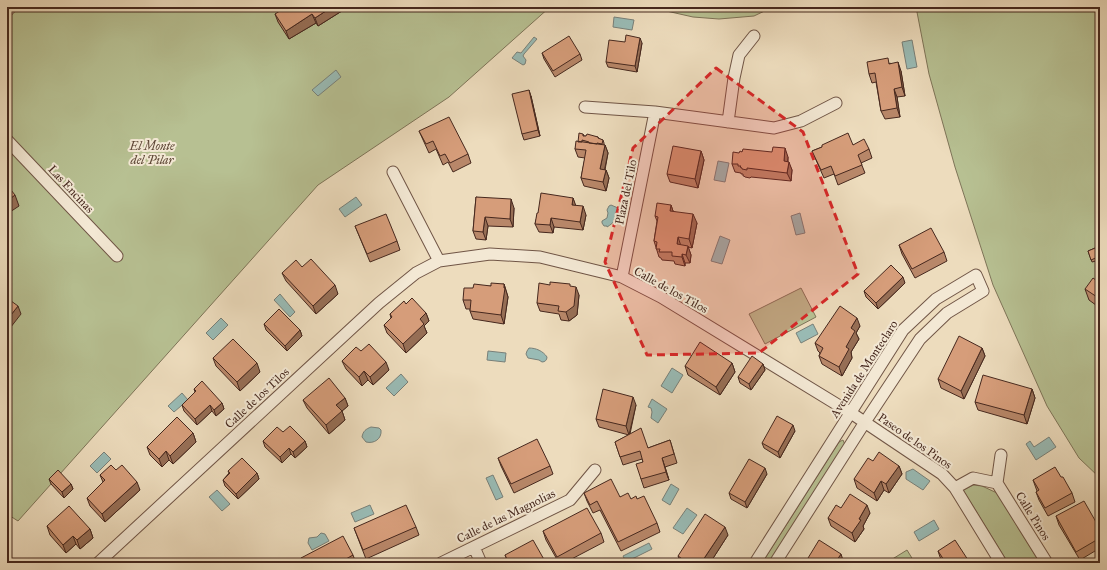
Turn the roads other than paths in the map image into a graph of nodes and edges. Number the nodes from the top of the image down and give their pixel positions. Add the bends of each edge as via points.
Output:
1 (11, 7) edge
2 (7, 11) edge
3 (754, 36) dead end
4 (836, 103) dead end
5 (585, 106) dead end
6 (655, 112) junction
7 (728, 122) junction
8 (7, 140) edge
9 (393, 172) dead end
10 (117, 256) dead end
11 (439, 261) junction
12 (622, 277) junction
13 (851, 413) junction
14 (865, 422) junction
15 (1001, 455) dead end
16 (596, 470) dead end
17 (997, 483) junction
18 (955, 488) junction
19 (474, 547) junction
20 (98, 563) edge
21 (441, 563) edge
22 (481, 563) edge
23 (755, 563) edge
24 (775, 563) edge
25 (1001, 563) edge
26 (1047, 563) edge

1 - 2 street
3 - 7 street via 739,55
4 - 7 street via 801,121 774,128
5 - 6 street
6 - 7 street
6 - 12 street, Plaza del Tilo
8 - 10 street, Las Encinas
9 - 11 street
11 - 12 street, Calle de los Tilos via 490,254 540,257
11 - 20 street, Calle de los Tilos via 416,273 379,302
12 - 13 street, Calle de los Tilos via 667,300
13 - 14 street, Calle de los Tilos
13 - 14 street, Avenida de Monteclaro via 903,330 936,299 976,275 983,291 947,313 920,339
13 - 23 street, Avenida de Monteclaro
14 - 18 street, Paseo de los Pinos via 942,474
14 - 24 street, Avenida de Monteclaro
15 - 17 street
16 - 19 street, Calle de las Magnolias via 570,500
17 - 18 street via 973,478
17 - 26 street, Calle Pinos
18 - 25 street, Paseo de los Pinos
19 - 21 street, Calle de las Magnolias
19 - 22 street

